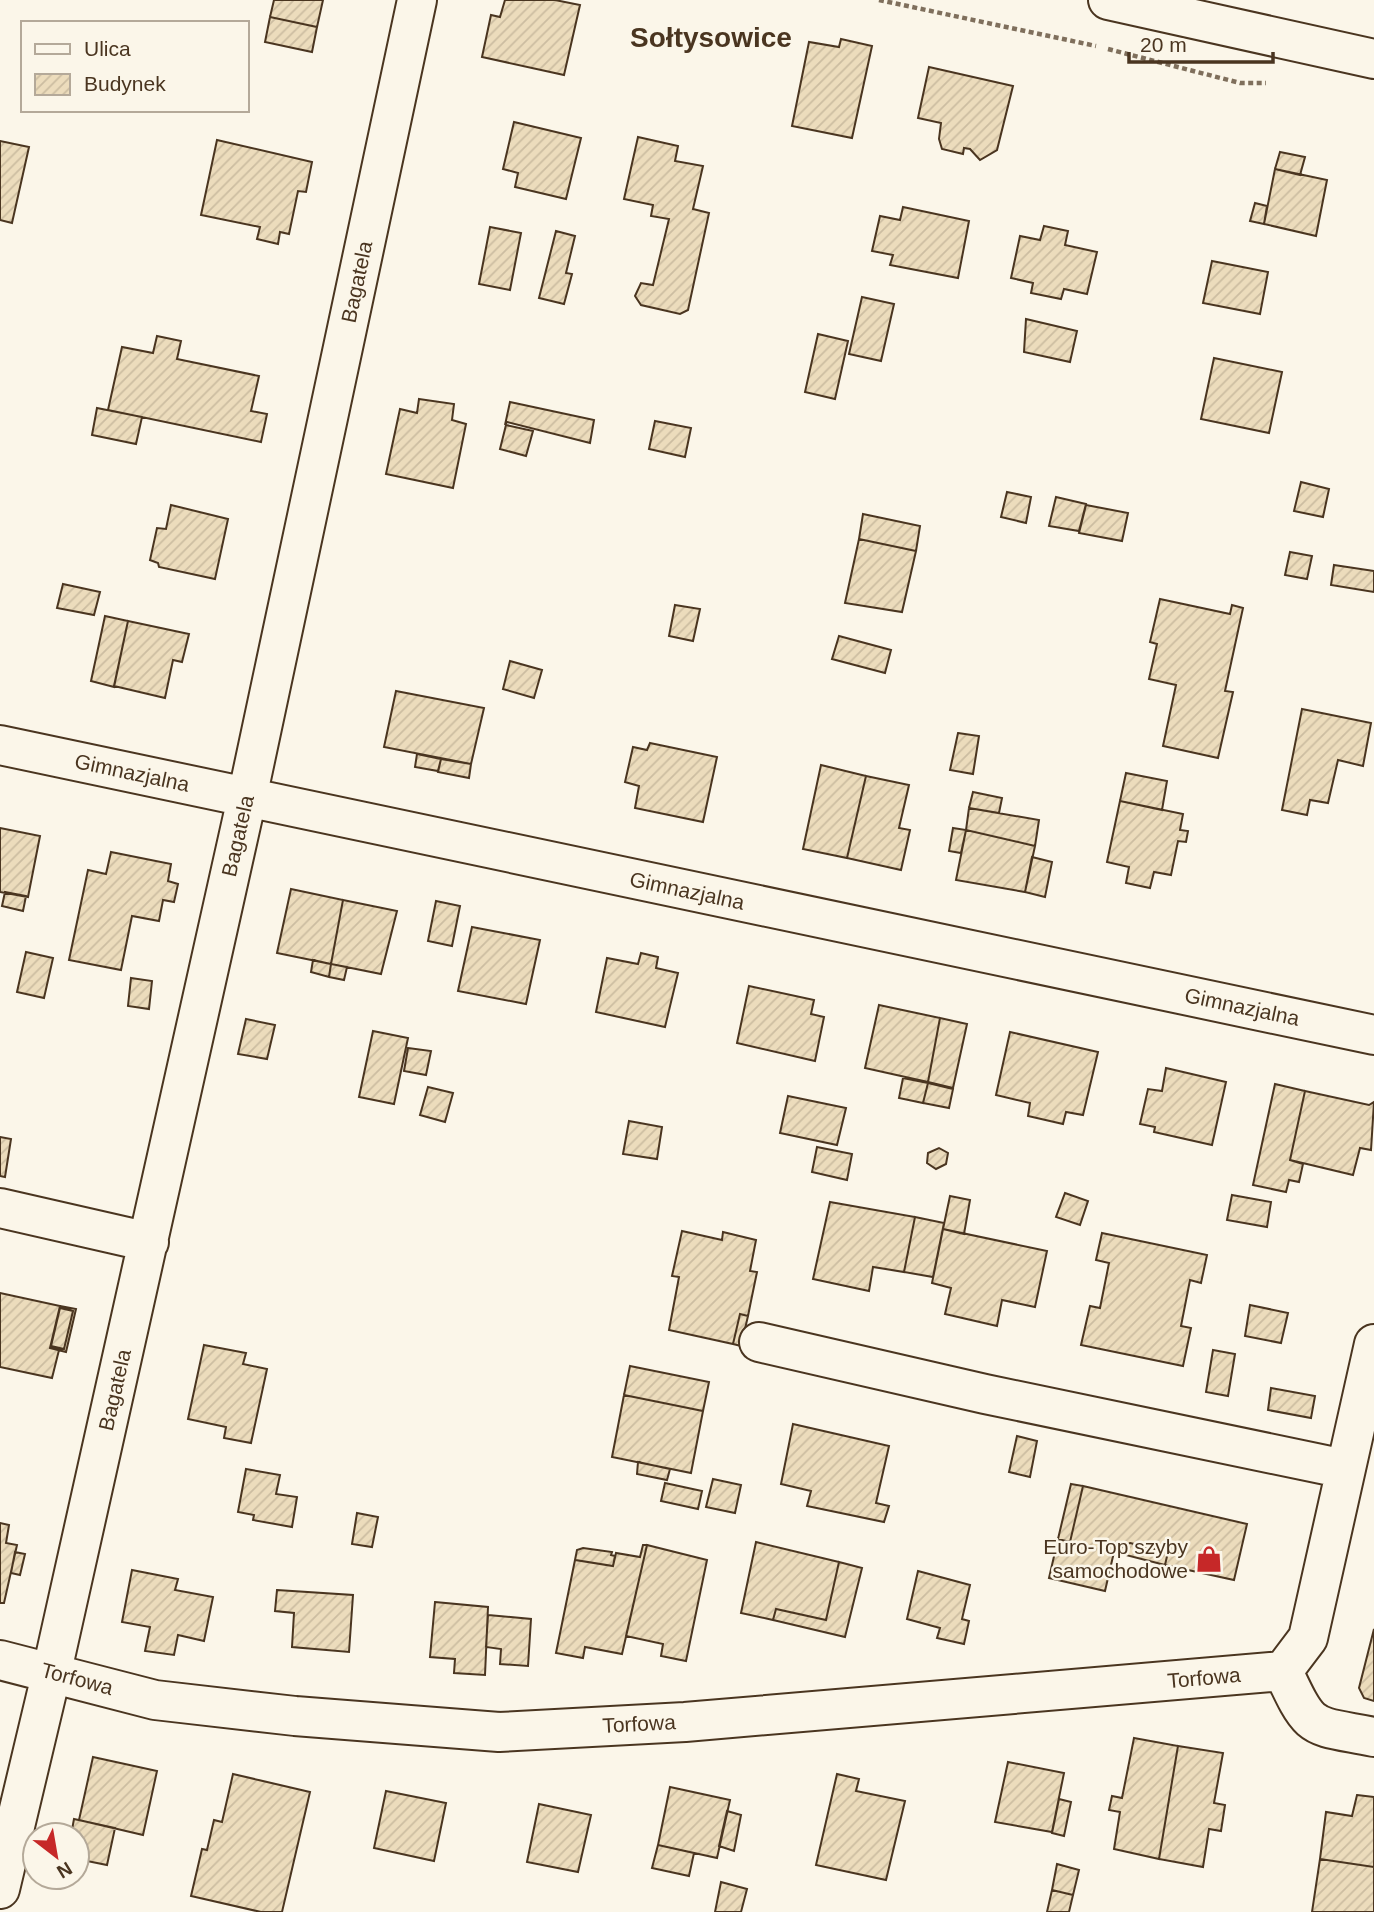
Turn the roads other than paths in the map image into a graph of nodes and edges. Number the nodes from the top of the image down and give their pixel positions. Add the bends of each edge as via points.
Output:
1 (417, 0) edge
2 (1108, 0) edge
3 (1374, 59) edge
4 (0, 744) edge
5 (247, 798) junction
6 (1374, 1035) edge
7 (0, 1208) edge
8 (149, 1242) junction
9 (758, 1342) dead end
10 (1374, 1344) edge
11 (1345, 1469) junction
12 (0, 1660) edge
13 (52, 1671) junction
14 (1283, 1671) junction
15 (1374, 1737) edge
16 (0, 1889) edge

1 - 5 street, Bagatela
2 - 3 street
4 - 5 street, Gimnazjalna
5 - 6 street, Gimnazjalna
5 - 8 street, Bagatela
7 - 8 street
8 - 13 street, Bagatela
9 - 11 street
10 - 11 street
11 - 14 street via 1308,1638
12 - 13 street, Torfowa
13 - 14 street, Torfowa via 155,1700 499,1732 685,1722
13 - 16 street, Bagatela
14 - 15 street via 1304,1715 1317,1726

